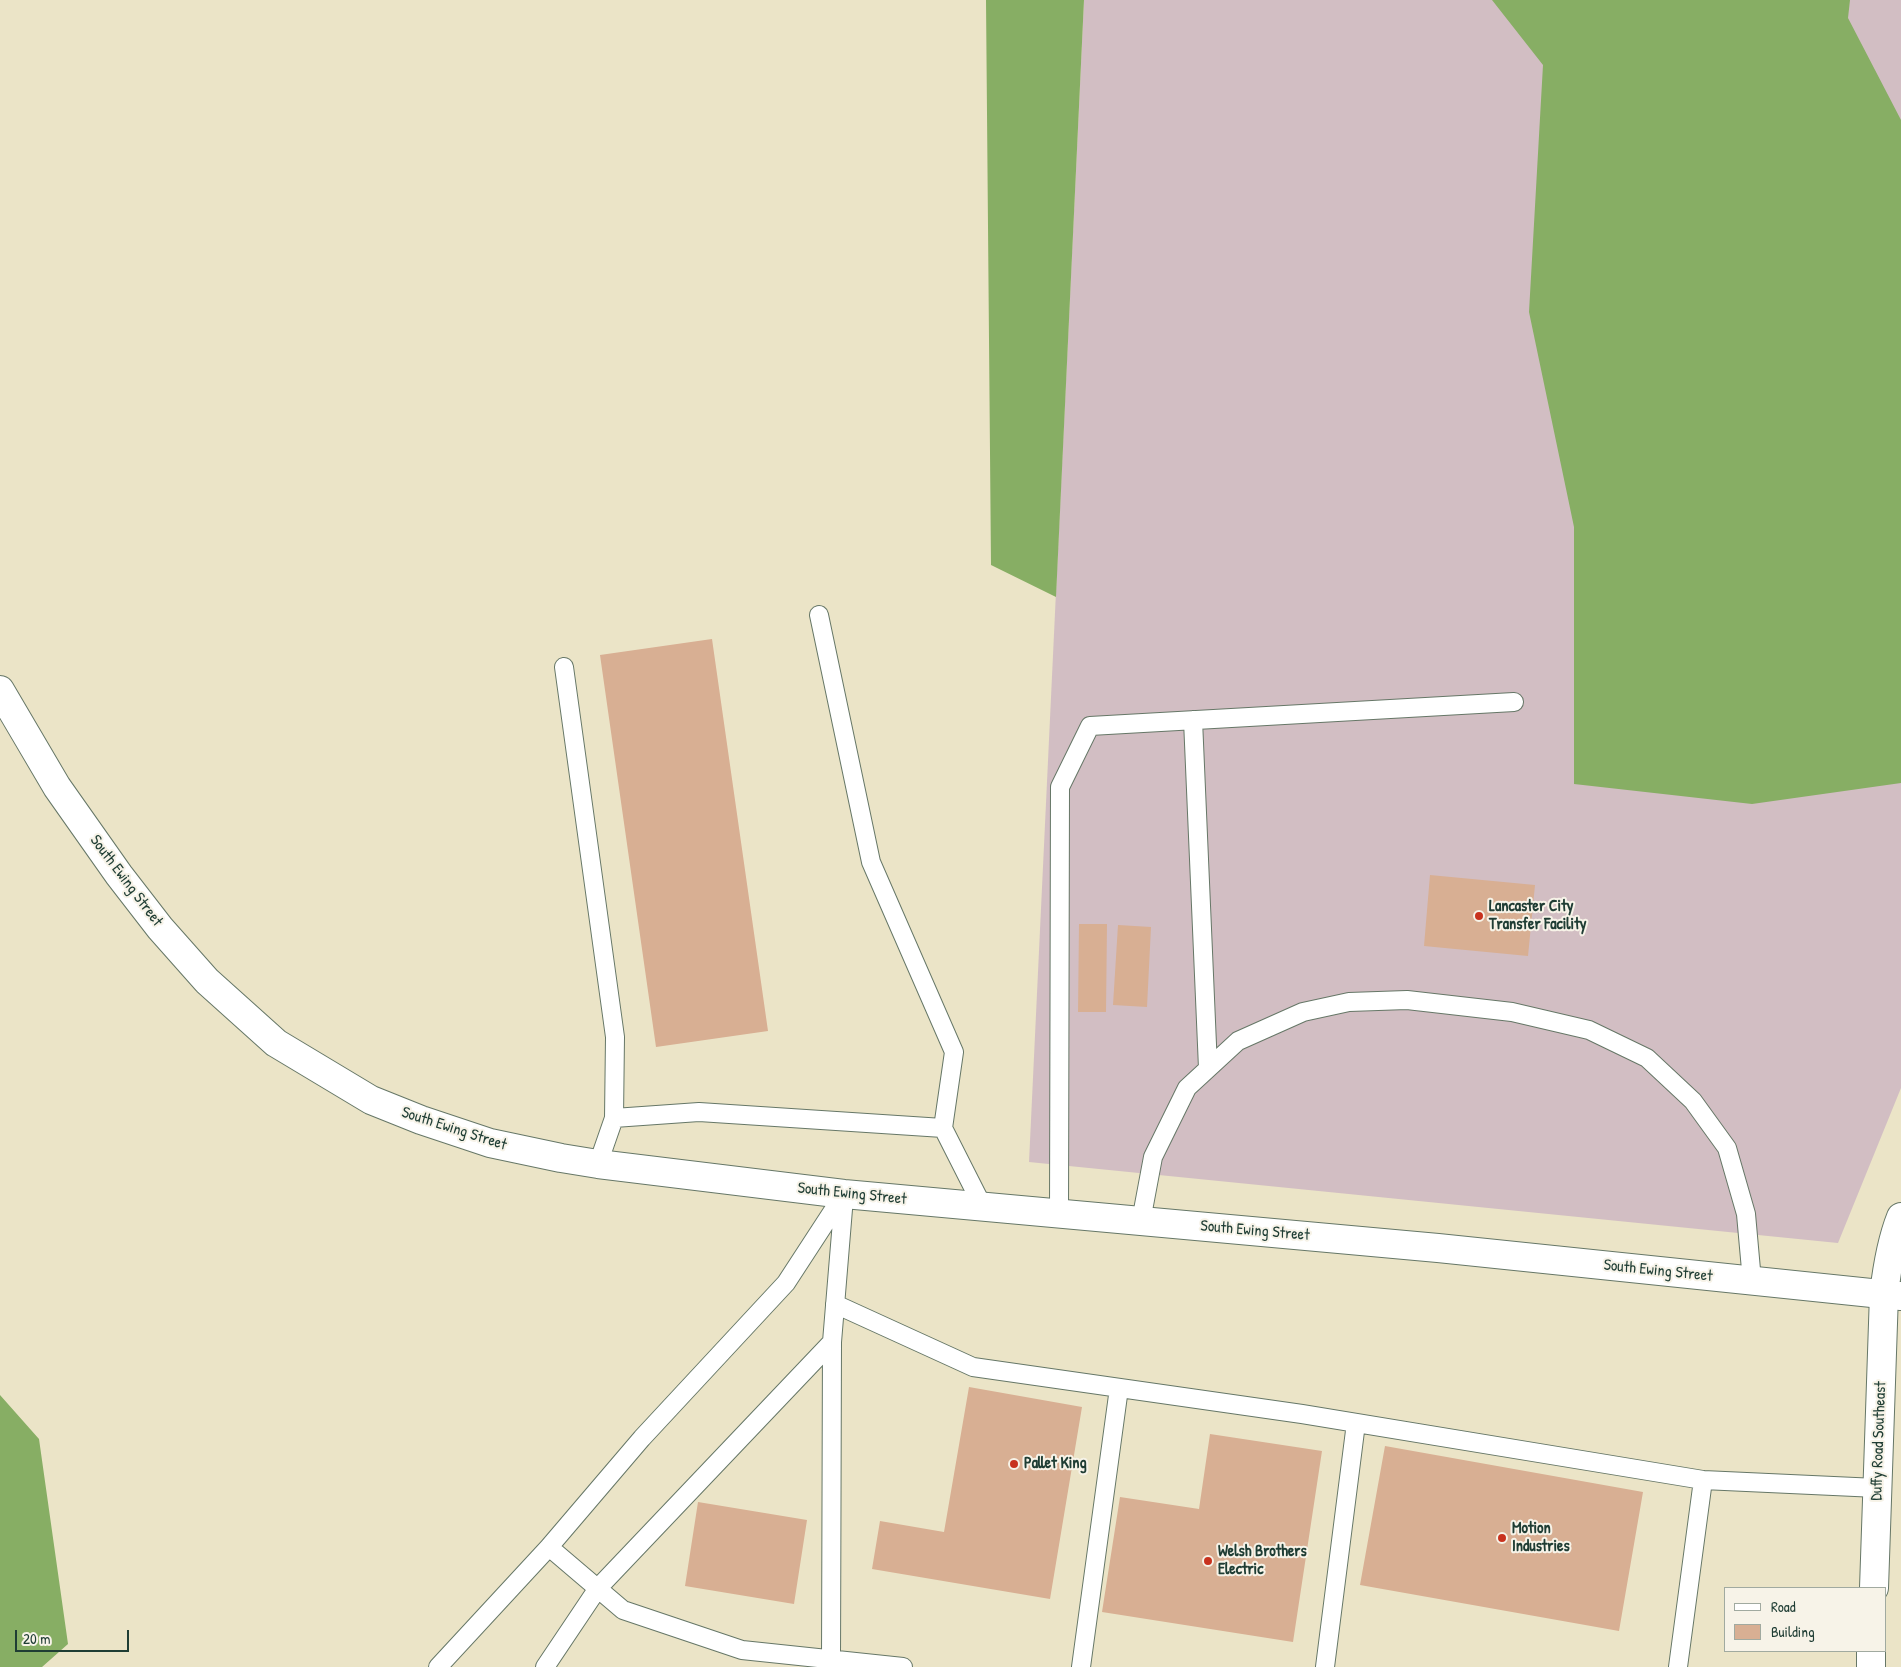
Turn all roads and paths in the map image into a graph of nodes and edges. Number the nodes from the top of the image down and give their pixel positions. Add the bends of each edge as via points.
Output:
1 (820, 614) dead end
2 (564, 666) dead end
3 (0, 690) edge
4 (1514, 702) dead end
5 (1193, 720) junction
6 (1208, 1068) junction
7 (614, 1118) junction
8 (943, 1128) junction
9 (598, 1164) junction
10 (844, 1194) junction
11 (983, 1207) junction
12 (1058, 1214) junction
13 (1901, 1217) edge
14 (1141, 1221) junction
15 (1752, 1280) junction
16 (1893, 1295) edge
17 (835, 1304) junction
18 (832, 1342) junction
19 (1119, 1388) junction
20 (1356, 1423) junction
21 (1703, 1480) junction
22 (1877, 1488) junction
23 (549, 1547) junction
24 (1874, 1587) edge
25 (598, 1588) junction
26 (1871, 1652) edge
27 (831, 1660) junction
28 (438, 1667) edge
29 (545, 1667) edge
30 (903, 1667) edge
31 (1081, 1667) edge
32 (1325, 1667) edge
33 (1678, 1667) edge
34 (1871, 1667) edge

1 - 8 lane via 871,862 954,1052
2 - 7 lane via 615,1038
3 - 9 street, South Ewing Street via 57,787 137,898 207,981 276,1043 371,1100 421,1120 490,1143
4 - 5 lane
5 - 6 lane
5 - 12 lane via 1090,726 1060,787
6 - 14 lane via 1187,1088 1153,1157
6 - 15 lane via 1238,1041 1303,1012 1349,1002 1407,1000 1512,1012 1589,1030 1647,1058 1694,1101 1727,1148 1746,1214
7 - 8 lane via 699,1112
7 - 9 lane
8 - 11 lane
9 - 10 street, South Ewing Street
10 - 11 street, South Ewing Street
10 - 17 lane
10 - 23 lane via 786,1283 642,1438
11 - 12 street, South Ewing Street
12 - 14 street, South Ewing Street
13 - 16 street, Duffy Road Southeast via 1894,1233 1886,1272
14 - 15 street, South Ewing Street
15 - 16 street, South Ewing Street
16 - 22 street, Duffy Road Southeast
17 - 18 lane
17 - 19 lane via 973,1367
18 - 25 lane
18 - 27 lane
19 - 20 lane
19 - 31 lane
20 - 21 lane
20 - 32 lane
21 - 22 lane
21 - 33 lane
22 - 24 street, Duffy Road Southeast
23 - 25 lane
23 - 28 lane
25 - 27 lane via 624,1610 742,1650
25 - 29 lane
26 - 34 street
27 - 30 lane

